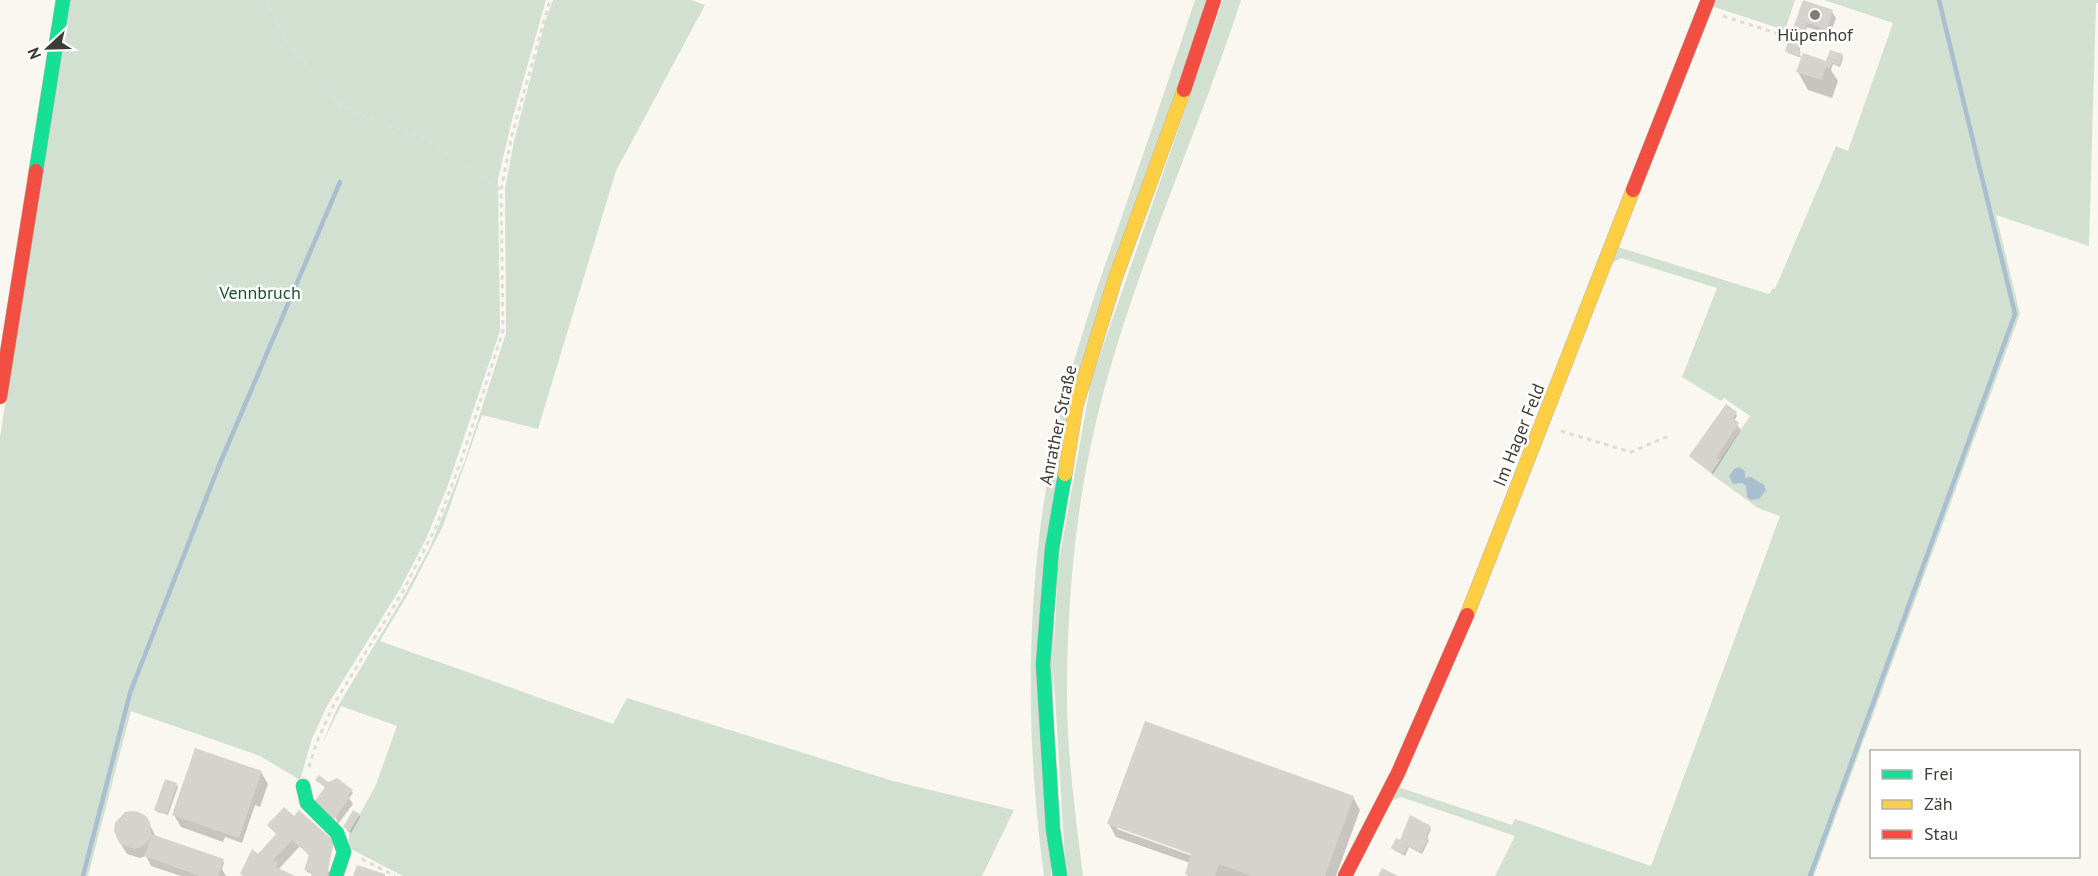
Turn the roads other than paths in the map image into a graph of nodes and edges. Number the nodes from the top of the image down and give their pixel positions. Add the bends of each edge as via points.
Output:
1 (63, 0) edge
2 (1215, 0) edge
3 (1706, 5) edge
4 (0, 397) edge
5 (303, 786) road end
6 (336, 876) edge
7 (1060, 876) edge
8 (1345, 876) edge

1 - 4 street
2 - 7 street, Anrather Straße via 1114,279 1076,406 1052,549 1042,664
3 - 8 street, Im Hager Feld via 1464,620 1398,773
5 - 6 street via 307,803 337,833 344,852

